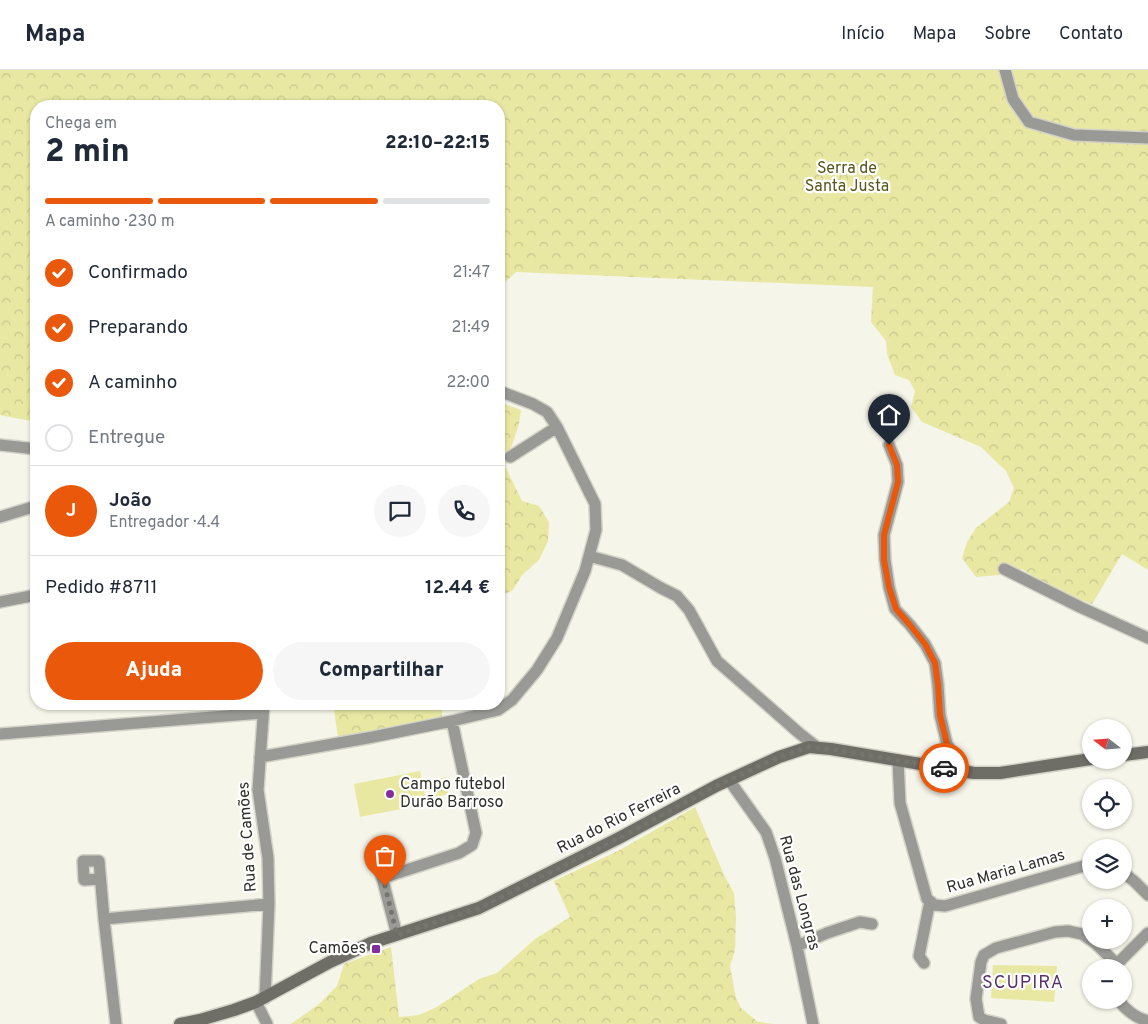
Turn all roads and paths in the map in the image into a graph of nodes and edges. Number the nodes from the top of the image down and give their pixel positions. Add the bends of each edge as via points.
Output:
1 (1005, 70) edge
2 (1148, 138) edge
3 (505, 393) edge
4 (557, 427) junction
5 (0, 445) edge
6 (889, 445) dead end
7 (30, 448) edge
8 (510, 457) dead end
9 (30, 508) edge
10 (0, 517) edge
11 (589, 556) junction
12 (1004, 569) dead end
13 (30, 596) edge
14 (0, 602) edge
15 (1148, 638) edge
16 (505, 705) edge
17 (244, 710) edge
18 (264, 710) edge
19 (498, 710) edge
20 (452, 721) junction
21 (0, 734) edge
22 (818, 748) junction
23 (1148, 752) edge
24 (1132, 754) edge
25 (260, 757) junction
26 (898, 760) junction
27 (1082, 760) edge
28 (960, 770) junction
29 (729, 780) junction
30 (378, 858) dead end
31 (1082, 867) edge
32 (382, 878) junction
33 (100, 879) dead end
34 (1132, 880) edge
35 (1148, 895) edge
36 (930, 901) junction
37 (269, 904) junction
38 (104, 919) junction
39 (872, 924) dead end
40 (1148, 933) edge
41 (397, 935) junction
42 (797, 946) junction
43 (1111, 959) edge
44 (1122, 959) edge
45 (924, 964) dead end
46 (260, 1000) junction
47 (1125, 1009) edge
48 (1148, 1021) edge
49 (201, 1022) edge
50 (116, 1024) edge
51 (180, 1024) edge
52 (267, 1024) edge
53 (812, 1024) edge
54 (1001, 1024) edge

1 - 2 street via 1013,99 1030,122 1074,135
3 - 4 street via 547,412
4 - 8 street
4 - 11 street via 595,504 596,530
5 - 7 street
6 - 28 street via 897,465 898,482 884,535 889,587 896,609 925,644 935,663 940,715 947,744
9 - 10 street
11 - 16 street via 557,638 537,670
11 - 22 street via 622,565 677,596 689,610 717,660
12 - 15 street
13 - 14 street
17 - 21 street
18 - 25 street, Rua de Camões
19 - 20 street
20 - 25 street
20 - 32 street via 476,833 472,845 459,853
22 - 26 street, Rua do Rio Ferreira
22 - 29 street, Rua do Rio Ferreira via 809,747 779,757
23 - 24 street
25 - 37 street, Rua de Camões via 258,790 268,858
26 - 28 street, Rua do Rio Ferreira
26 - 36 street via 900,803
27 - 28 street, Rua do Rio Ferreira via 1000,773
29 - 41 street, Rua do Rio Ferreira via 479,908
29 - 42 street, Rua das Longras via 766,832
30 - 32 street
31 - 36 street, Rua Maria Lamas via 945,906 934,905
32 - 41 street
33 - 38 street
34 - 35 street
36 - 45 street via 919,956
37 - 38 street
37 - 46 street, Rua de Camões
38 - 50 street
39 - 42 street via 860,922
40 - 44 street
41 - 46 street, Rua do Rio Ferreira via 330,962
42 - 53 street, Rua das Longras
43 - 54 street via 1082,934 1068,931 996,948 984,955 976,999 979,1017
46 - 49 street, Rua do Rio Ferreira
46 - 52 street, Rua de Camões
47 - 48 street
49 - 51 street, Rua do Rio Ferreira

